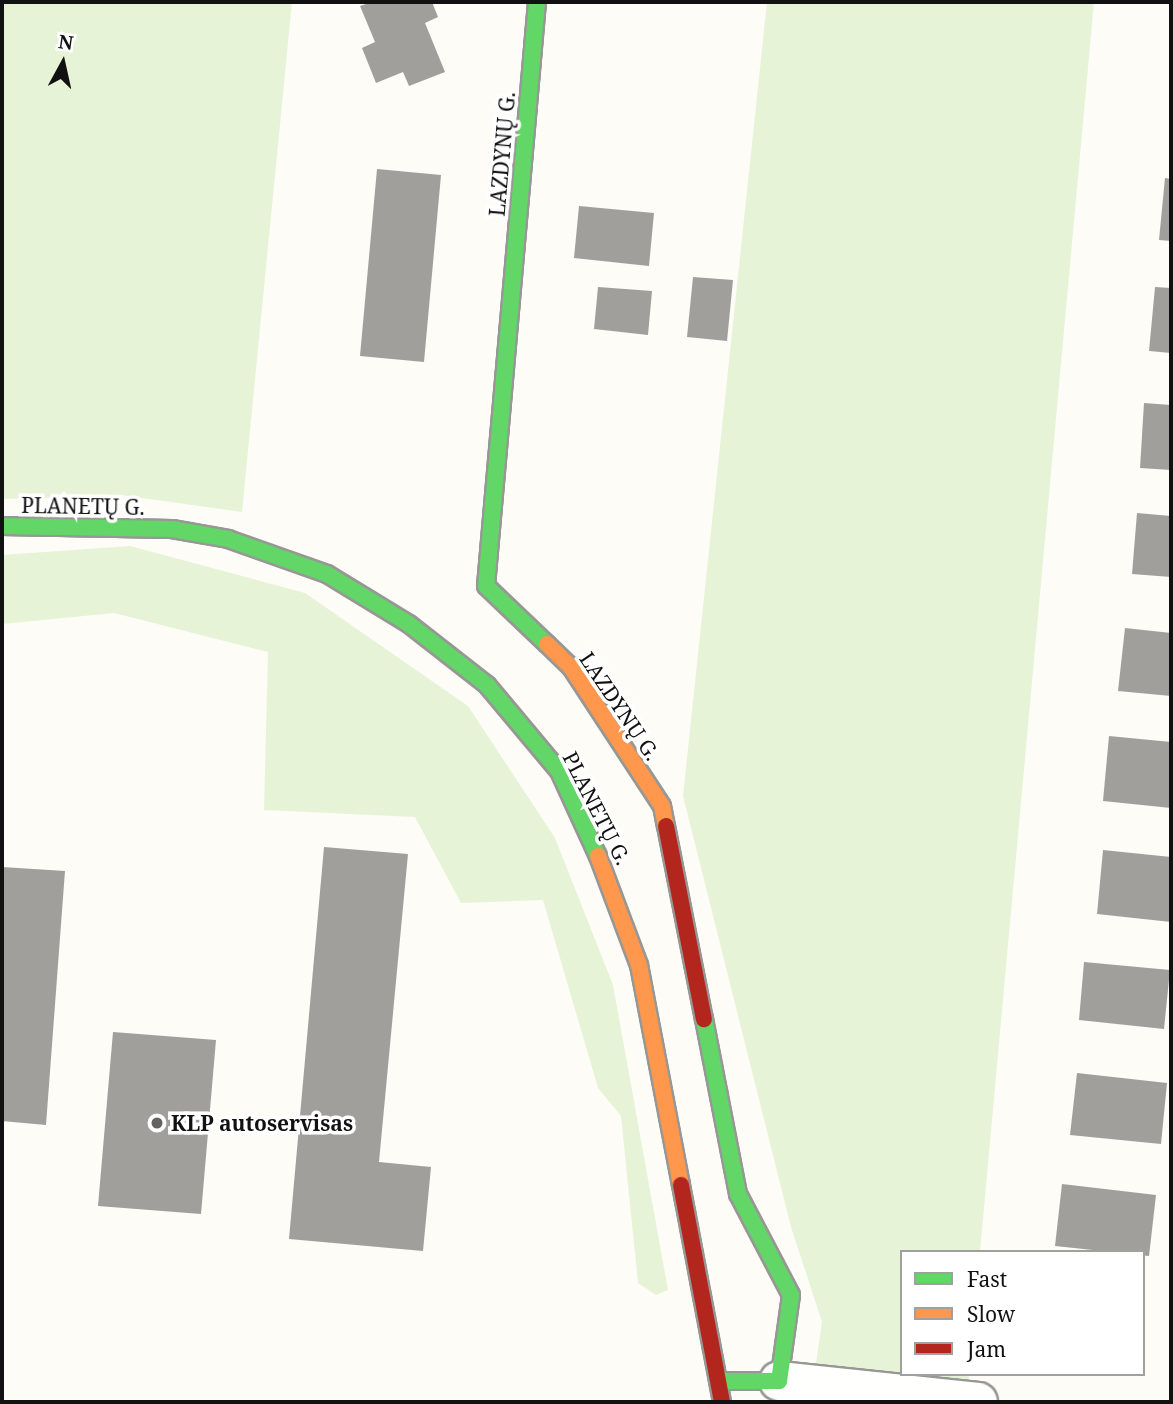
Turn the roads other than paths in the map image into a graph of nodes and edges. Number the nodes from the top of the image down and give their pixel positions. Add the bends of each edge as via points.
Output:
1 (537, 2) edge
2 (2, 526) edge
3 (718, 1381) junction
4 (779, 1381) junction
5 (722, 1402) edge
6 (978, 1402) edge

1 - 4 street, LAZDYNŲ G. via 486,586 571,667 662,806 738,1194 791,1295
2 - 3 street, PLANETŲ G. via 172,529 228,539 283,557 327,574 409,624 487,685 524,724 559,771 585,823 639,965
3 - 4 street
3 - 5 street, PLANETŲ G.
4 - 6 street

